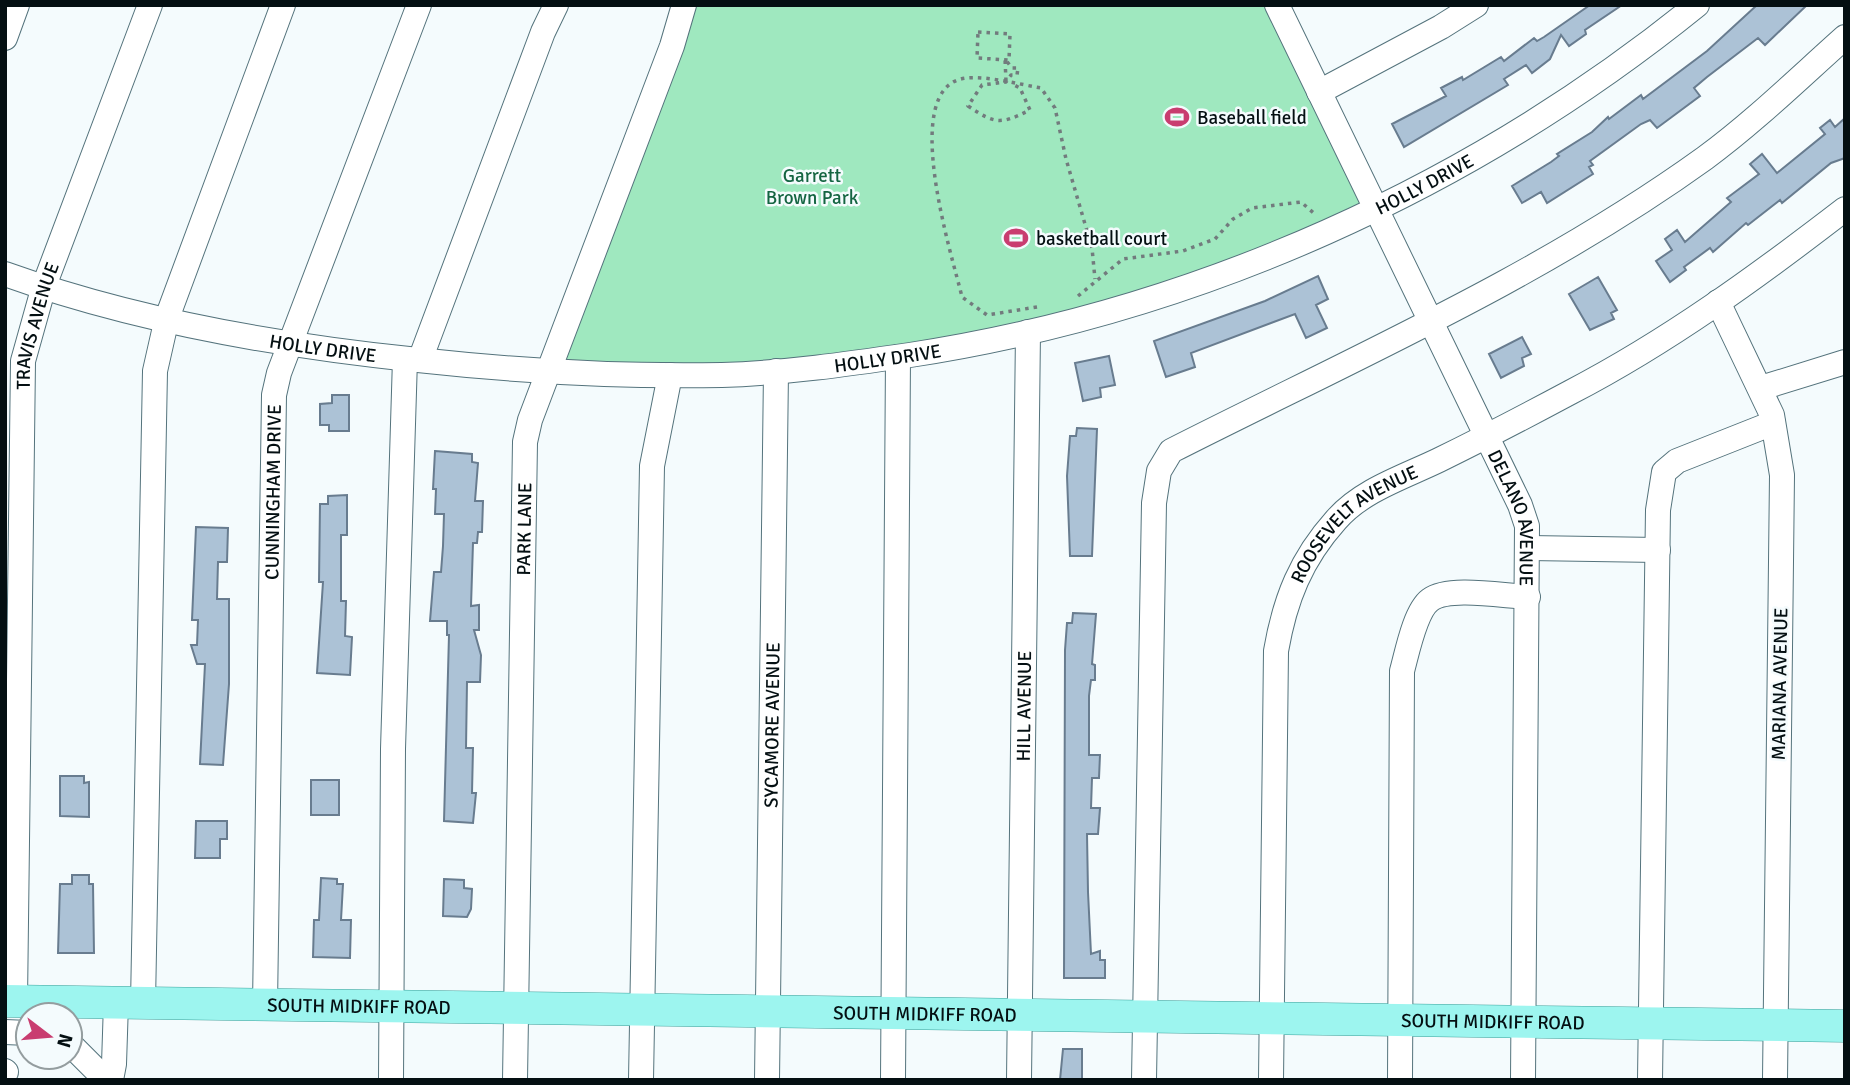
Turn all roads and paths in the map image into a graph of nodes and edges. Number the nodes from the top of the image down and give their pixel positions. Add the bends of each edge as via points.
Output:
1 (18, 5) edge
2 (150, 5) edge
3 (283, 5) edge
4 (419, 5) edge
5 (556, 5) edge
6 (684, 5) edge
7 (1277, 5) edge
8 (1476, 5) edge
9 (1697, 5) edge
10 (1845, 37) edge
11 (5, 38) edge
12 (1005, 59) junction
13 (1006, 82) junction
14 (1319, 92) junction
15 (1845, 209) edge
16 (1377, 210) junction
17 (1323, 233) junction
18 (5, 274) edge
19 (1095, 279) junction
20 (44, 286) junction
21 (1073, 297) dead end
22 (1718, 302) junction
23 (1040, 306) dead end
24 (987, 315) junction
25 (167, 318) junction
26 (982, 321) dead end
27 (1430, 321) junction
28 (1028, 332) junction
29 (291, 344) junction
30 (898, 357) junction
31 (412, 360) junction
32 (1845, 362) edge
33 (548, 371) junction
34 (776, 371) junction
35 (670, 375) junction
36 (1761, 388) junction
37 (1773, 422) junction
38 (1486, 437) junction
39 (1529, 548) junction
40 (1658, 550) junction
41 (1528, 597) junction
42 (10, 1001) edge
43 (130, 1003) junction
44 (265, 1005) junction
45 (84, 1006) edge
46 (390, 1006) junction
47 (516, 1007) junction
48 (641, 1009) junction
49 (768, 1012) junction
50 (893, 1013) junction
51 (1020, 1014) junction
52 (1146, 1016) junction
53 (1272, 1017) junction
54 (1401, 1019) junction
55 (1523, 1021) junction
56 (1651, 1023) junction
57 (1776, 1024) junction
58 (1845, 1026) edge
59 (84, 1055) edge
60 (107, 1073) edge
61 (391, 1080) edge
62 (515, 1080) edge
63 (641, 1080) edge
64 (767, 1080) edge
65 (893, 1080) edge
66 (1019, 1080) edge
67 (1144, 1080) edge
68 (1271, 1080) edge
69 (1400, 1080) edge
70 (1523, 1080) edge
71 (1650, 1080) edge
72 (1775, 1080) edge

1 - 11 street
2 - 20 street, TRAVIS AVENUE
3 - 25 street
4 - 29 street, CUNNINGHAM DRIVE
5 - 31 street
6 - 33 street, PARK LANE
7 - 14 street, DELANO AVENUE
8 - 14 street
9 - 16 street, HOLLY DRIVE via 1559,106 1483,154
10 - 27 street via 1706,157 1510,281
12 - 12 path via 976,58 978,32 1010,34 1009,60
12 - 13 path
12 - 13 path via 1018,68 1017,75
13 - 13 path via 1020,88 1030,110 1009,121 991,122 968,106 982,85
13 - 19 path via 1041,88 1055,108 1092,248
13 - 24 path via 965,78 949,85 931,127 932,166 962,297
14 - 16 street, DELANO AVENUE
15 - 22 street, ROOSEVELT AVENUE
16 - 17 street, HOLLY DRIVE
16 - 27 street, DELANO AVENUE
17 - 19 path via 1313,210 1301,202 1251,208 1215,239 1162,256 1123,259
17 - 28 street, HOLLY DRIVE via 1204,281 1117,310
18 - 20 street, HOLLY DRIVE
19 - 21 path via 1084,294
20 - 25 street, HOLLY DRIVE
20 - 42 street, TRAVIS AVENUE via 23,369
22 - 36 street, MARIANA AVENUE
22 - 38 street, ROOSEVELT AVENUE via 1631,359
23 - 24 path
24 - 26 path
25 - 29 street, HOLLY DRIVE
25 - 43 street via 155,371
27 - 38 street, DELANO AVENUE
27 - 52 street via 1171,451 1158,471 1153,516
28 - 30 street, HOLLY DRIVE
28 - 51 street, HILL AVENUE
29 - 31 street, HOLLY DRIVE
29 - 44 street, CUNNINGHAM DRIVE via 274,402
30 - 34 street, HOLLY DRIVE
30 - 50 street
31 - 33 street, HOLLY DRIVE
31 - 46 street via 398,493
32 - 36 street
33 - 35 street, HOLLY DRIVE
33 - 47 street, PARK LANE via 530,420 524,457
34 - 35 street, HOLLY DRIVE
34 - 49 street, SYCAMORE AVENUE
35 - 48 street via 652,466
36 - 37 street, MARIANA AVENUE
37 - 40 street via 1677,461 1664,472
37 - 57 street, MARIANA AVENUE via 1782,475
38 - 39 street, DELANO AVENUE via 1520,505
38 - 53 street, ROOSEVELT AVENUE via 1384,485 1349,508 1314,546 1290,589 1276,651
39 - 40 street
39 - 41 street, DELANO AVENUE
40 - 56 street
41 - 54 street via 1447,592 1428,601 1412,633 1402,671
41 - 55 street, DELANO AVENUE
43 - 44 main road, SOUTH MIDKIFF ROAD
43 - 45 main road, SOUTH MIDKIFF ROAD
43 - 60 street
44 - 46 main road, SOUTH MIDKIFF ROAD
46 - 47 main road, SOUTH MIDKIFF ROAD
46 - 61 street
47 - 48 main road, SOUTH MIDKIFF ROAD
47 - 62 street, PARK LANE
48 - 49 main road, SOUTH MIDKIFF ROAD
48 - 63 street
49 - 50 main road, SOUTH MIDKIFF ROAD
49 - 64 street, SYCAMORE AVENUE
50 - 51 main road, SOUTH MIDKIFF ROAD
50 - 65 street
51 - 52 main road, SOUTH MIDKIFF ROAD
51 - 66 street, HILL AVENUE
52 - 53 main road, SOUTH MIDKIFF ROAD
52 - 67 street
53 - 54 main road, SOUTH MIDKIFF ROAD
53 - 68 street, ROOSEVELT AVENUE
54 - 55 main road, SOUTH MIDKIFF ROAD
54 - 69 street
55 - 56 main road, SOUTH MIDKIFF ROAD
55 - 70 street, DELANO AVENUE
56 - 57 main road, SOUTH MIDKIFF ROAD
56 - 71 street
57 - 58 main road, SOUTH MIDKIFF ROAD
57 - 72 street, MARIANA AVENUE
59 - 60 street

